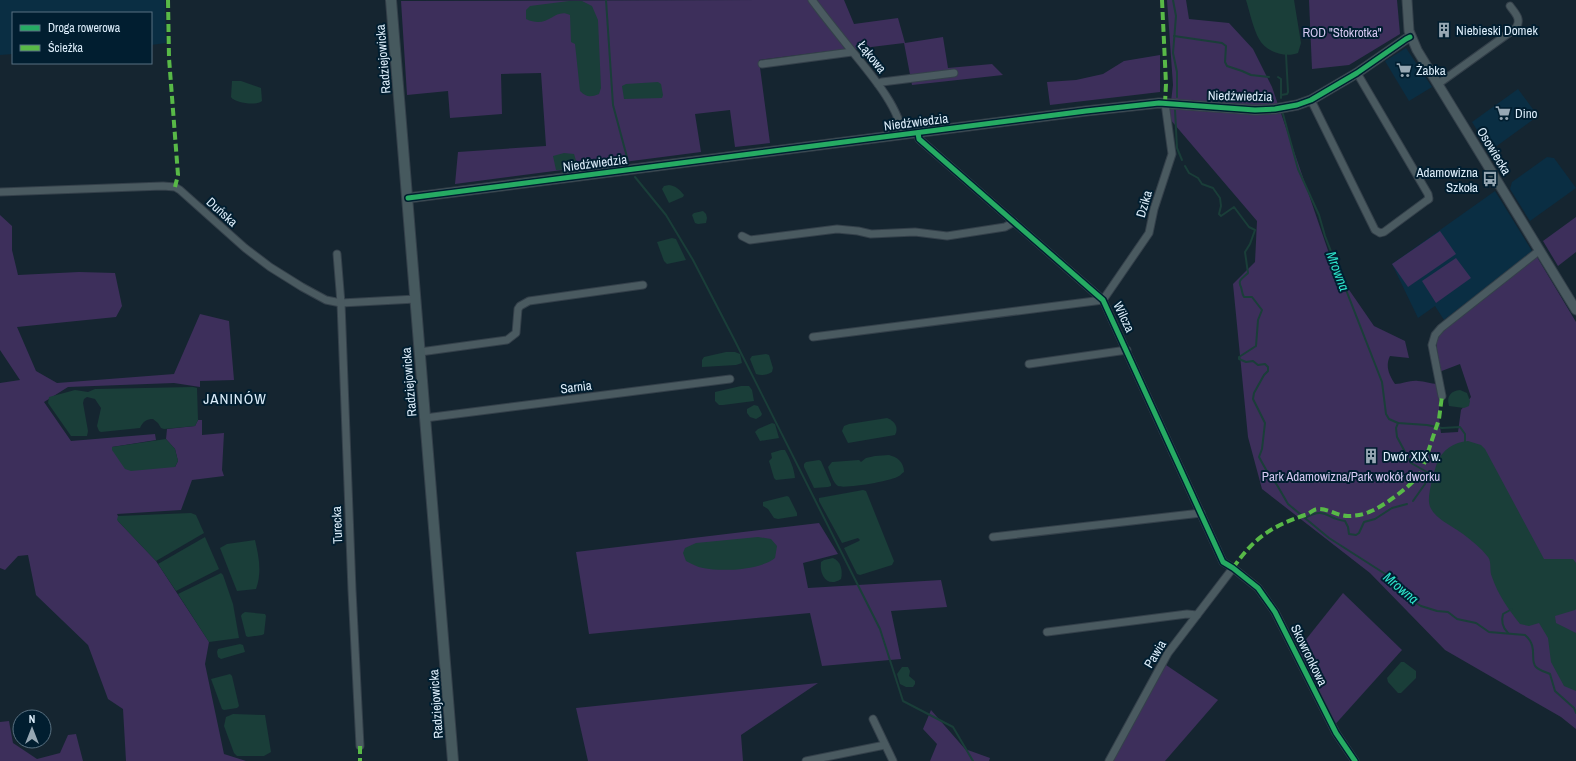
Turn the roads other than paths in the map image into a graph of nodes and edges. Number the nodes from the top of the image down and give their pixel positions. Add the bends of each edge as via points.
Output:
1 (391, 0) edge
2 (812, 0) edge
3 (1407, 0) edge
4 (1510, 6) dead end
5 (1410, 37) junction
6 (852, 52) junction
7 (762, 64) dead end
8 (954, 73) dead end
9 (1357, 74) junction
10 (878, 84) junction
11 (1438, 84) junction
12 (1311, 100) junction
13 (1165, 103) junction
14 (918, 133) junction
15 (902, 135) junction
16 (0, 192) edge
17 (408, 198) junction
18 (1014, 222) junction
19 (742, 236) dead end
20 (1540, 250) junction
21 (337, 254) dead end
22 (643, 285) dead end
23 (416, 299) junction
24 (1103, 300) junction
25 (341, 303) junction
26 (1576, 310) edge
27 (813, 337) dead end
28 (1128, 350) junction
29 (420, 352) junction
30 (1030, 364) dead end
31 (730, 379) dead end
32 (1442, 396) dead end
33 (425, 418) junction
34 (1201, 513) junction
35 (992, 537) dead end
36 (1233, 568) junction
37 (1197, 615) junction
38 (1047, 632) dead end
39 (873, 719) dead end
40 (885, 745) junction
41 (360, 746) dead end
42 (453, 761) edge
43 (806, 761) edge
44 (893, 761) edge
45 (1109, 761) edge
46 (1355, 761) edge

1 - 17 main road, Radziejowicka
2 - 6 street, Łąkowa
3 - 5 street, Osowiecka
4 - 11 street via 1519,19 1516,28
5 - 9 street, Niedźwiedzia
5 - 11 street, Osowiecka
6 - 7 street
6 - 10 street, Łąkowa
8 - 10 street
9 - 12 street, Niedźwiedzia
9 - 12 street via 1429,199 1384,232 1375,230
10 - 15 street, Łąkowa via 898,118
11 - 20 street, Osowiecka
12 - 13 street, Niedźwiedzia via 1281,108 1255,110
13 - 14 street, Niedźwiedzia
13 - 24 street, Dzika via 1172,154 1149,233
14 - 15 street, Niedźwiedzia
14 - 18 street, Wilcza via 919,139
15 - 17 street, Niedźwiedzia
16 - 25 street, Duńska via 175,187 270,267 326,300
17 - 23 main road, Radziejowicka
18 - 19 street via 1005,227 947,236 915,232 871,234 837,229 750,240
18 - 24 street, Wilcza
20 - 26 street, Osowiecka
20 - 32 street via 1440,328 1435,335 1432,345
21 - 25 street, Turecka
22 - 29 street via 529,301 518,309 516,333 507,340
23 - 25 street, Duńska
23 - 29 main road, Radziejowicka
24 - 27 street
24 - 28 street, Wilcza
25 - 41 street, Turecka
28 - 30 street
28 - 34 street, Wilcza
29 - 33 main road, Radziejowicka
31 - 33 street, Sarnia
33 - 42 main road, Radziejowicka
34 - 35 street
34 - 36 street, Wilcza via 1223,562
36 - 37 street, Pawia
36 - 46 street, Skowronkowa via 1258,588 1275,612 1336,733
37 - 38 street via 1187,614
37 - 45 street, Pawia via 1168,653
39 - 40 street
40 - 43 street
40 - 44 street

